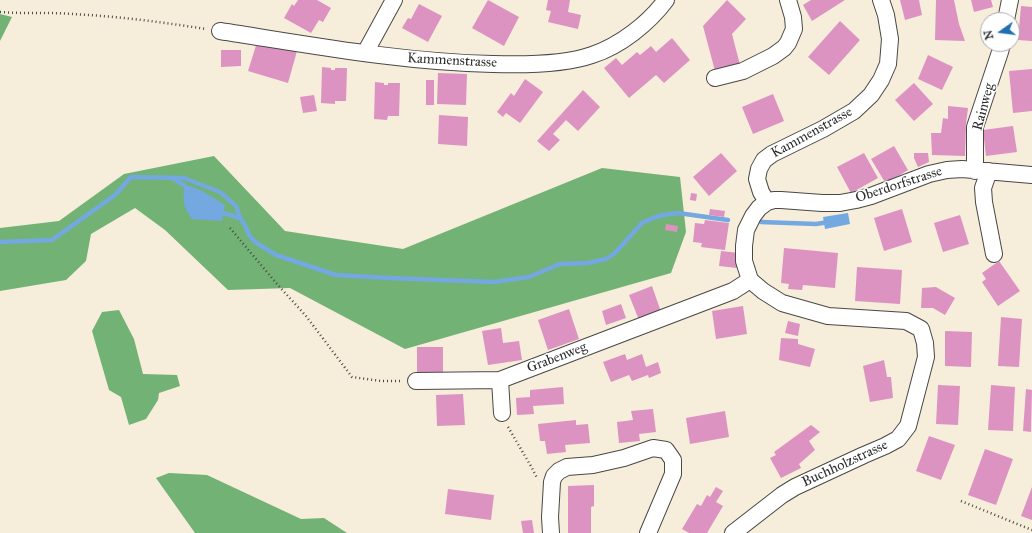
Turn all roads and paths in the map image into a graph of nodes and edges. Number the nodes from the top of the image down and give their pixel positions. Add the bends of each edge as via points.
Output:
1 (394, 0) edge
2 (666, 0) edge
3 (788, 0) edge
4 (881, 0) edge
5 (1010, 0) edge
6 (0, 12) edge
7 (1008, 12) edge
8 (220, 31) joint
9 (1000, 52) edge
10 (364, 53) junction
11 (715, 78) dead end
12 (982, 171) junction
13 (1032, 175) edge
14 (767, 202) junction
15 (230, 228) dead end
16 (994, 254) dead end
17 (750, 280) junction
18 (500, 380) junction
19 (416, 381) joint
20 (502, 413) joint
21 (539, 484) dead end
22 (961, 501) dead end
23 (1032, 530) edge
24 (551, 533) edge
25 (648, 533) edge
26 (733, 533) edge

1 - 10 street
2 - 10 street, Kammenstrasse via 649,19 620,41 592,56 568,61 480,64
3 - 11 street via 794,30 784,48 743,71
4 - 14 street, Kammenstrasse via 890,38 888,64 881,80 871,95 854,111 764,160 757,179
5 - 7 street
6 - 8 path via 93,15
8 - 10 street, Kammenstrasse
9 - 12 street, Rainweg via 975,127
12 - 13 street, Oberdorfstrasse
12 - 14 street, Oberdorfstrasse via 939,171 871,196 840,203 781,200
12 - 16 street, Rainweg via 984,202
14 - 17 street via 758,208 746,230 744,261
15 - 19 path via 306,316 352,377 381,381
17 - 18 street, Grabenweg via 733,291
17 - 26 street, Buchholzstrasse via 782,303 828,316 906,321 921,329 926,357 908,426 898,439 795,487
18 - 19 street
18 - 20 street
20 - 21 path
22 - 23 path
24 - 25 street via 552,482 559,471 567,467 594,465 624,458 653,448 666,450 672,460 672,474

